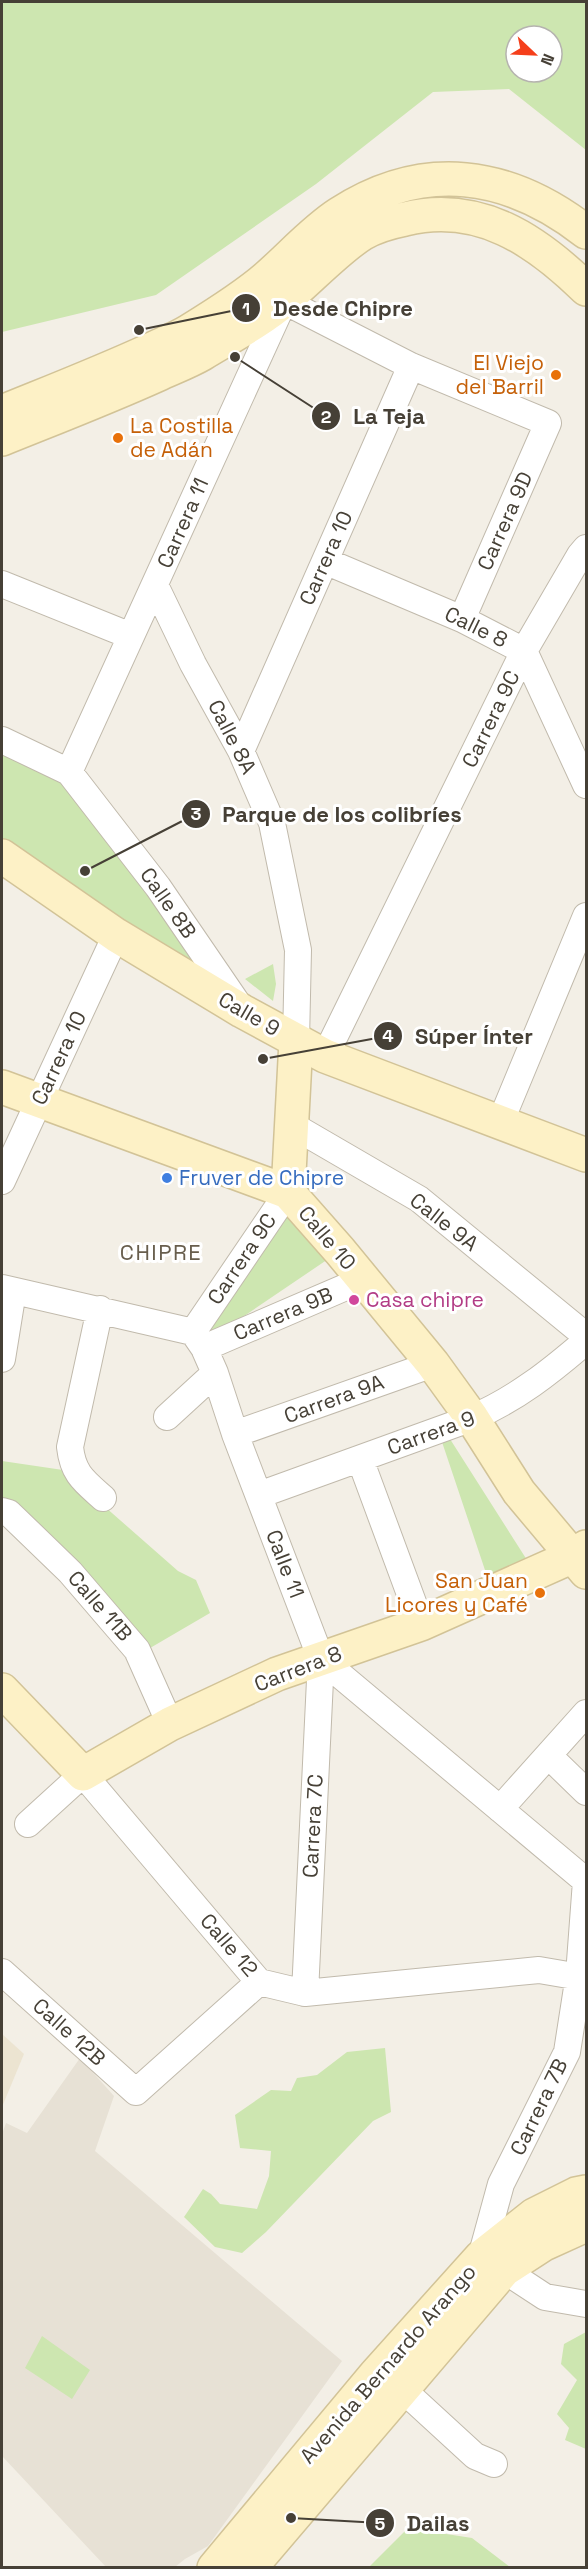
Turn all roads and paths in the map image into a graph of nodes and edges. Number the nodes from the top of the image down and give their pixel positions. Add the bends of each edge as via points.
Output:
1 (586, 232) edge
2 (586, 289) edge
3 (275, 290) junction
4 (411, 366) junction
5 (2, 411) edge
6 (2, 439) edge
7 (586, 548) edge
8 (325, 561) junction
9 (2, 584) edge
10 (155, 585) junction
11 (462, 619) junction
12 (131, 636) junction
13 (524, 651) junction
14 (2, 740) edge
15 (241, 751) junction
16 (69, 772) junction
17 (586, 785) edge
18 (2, 856) edge
19 (586, 916) edge
20 (116, 935) junction
21 (242, 1011) junction
22 (296, 1041) junction
23 (325, 1056) junction
24 (2, 1088) edge
25 (39, 1102) junction
26 (500, 1123) junction
27 (290, 1124) junction
28 (586, 1155) edge
29 (2, 1181) edge
30 (288, 1192) junction
31 (362, 1280) junction
32 (7, 1290) edge
33 (100, 1310) junction
34 (586, 1336) edge
35 (199, 1340) junction
36 (586, 1341) edge
37 (2, 1359) edge
38 (433, 1364) junction
39 (215, 1373) junction
40 (167, 1417) dead end
41 (472, 1418) junction
42 (235, 1434) junction
43 (360, 1459) junction
44 (259, 1495) junction
45 (103, 1498) dead end
46 (2, 1511) edge
47 (583, 1558) edge
48 (421, 1624) junction
49 (321, 1659) junction
50 (2, 1690) edge
51 (586, 1713) edge
52 (170, 1724) junction
53 (549, 1756) junction
54 (82, 1773) junction
55 (586, 1792) edge
56 (500, 1809) junction
57 (28, 1824) dead end
58 (586, 1881) edge
59 (2, 1972) edge
60 (583, 1977) edge
61 (259, 1982) junction
62 (305, 1994) junction
63 (586, 2192) edge
64 (586, 2225) edge
65 (493, 2264) junction
66 (586, 2304) edge
67 (402, 2389) junction
68 (494, 2464) dead end
69 (214, 2568) edge
70 (250, 2568) edge

1 - 3 main road via 562,213 507,189 462,178 431,178 376,194 338,214
2 - 3 main road via 544,250 501,226 472,217 420,215 361,234
3 - 4 street
3 - 5 main road via 118,365
3 - 6 main road via 200,355
3 - 10 street, Carrera 11
4 - 8 street, Carrera 10
4 - 11 street, Carrera 9D via 548,423
7 - 13 street, Carrera 9C
8 - 11 street, Calle 8
8 - 15 street, Carrera 10
9 - 12 street
10 - 12 street, Carrera 11
10 - 15 street, Calle 8A
11 - 13 street, Calle 8
12 - 16 street, Carrera 11
13 - 17 street, Calle 8
13 - 23 street, Carrera 9C
14 - 16 street, Calle 8B
15 - 22 street, Calle 8A via 272,823 298,950
16 - 21 street, Calle 8B via 158,887
18 - 20 main road, Calle 9
19 - 26 street
20 - 21 main road, Calle 9
20 - 25 street, Carrera 10
21 - 22 main road, Calle 9
22 - 23 main road, Calle 9
22 - 27 main road, Carrera 9C
23 - 26 main road, Calle 9
24 - 25 main road, Calle 10
25 - 29 street, Carrera 10
25 - 30 main road, Calle 10
26 - 28 main road, Calle 9
27 - 30 main road, Carrera 9C
27 - 34 street, Calle 9A via 419,1199
30 - 31 main road, Calle 10
30 - 35 street, Carrera 9C
31 - 35 street, Carrera 9B
31 - 38 main road, Calle 10
32 - 33 street
32 - 37 street
33 - 35 street
33 - 45 street via 70,1447 79,1477
35 - 39 street, Calle 11
36 - 41 street, Carrera 9 via 547,1376 505,1403
38 - 41 main road, Calle 10
38 - 42 street, Carrera 9A
39 - 40 street
39 - 42 street, Calle 11
41 - 43 street, Carrera 9
41 - 47 main road, Calle 10 via 519,1492
42 - 44 street, Calle 11
43 - 44 street, Carrera 9
43 - 48 street
44 - 49 street, Calle 11
46 - 52 street, Calle 11B via 9,1512 70,1572 137,1650
47 - 48 main road, Carrera 8
48 - 49 main road, Carrera 8
49 - 52 main road, Carrera 8 via 277,1674
49 - 56 street, Calle 11
49 - 62 street, Carrera 7C
50 - 54 main road, Calle 12
51 - 53 street
52 - 54 main road, Carrera 8
53 - 55 street
53 - 56 street
54 - 57 street, Carrera 8
54 - 61 street, Calle 12
56 - 58 street, Calle 11
58 - 60 street, Carrera 7B
59 - 61 street, Calle 12B via 136,2092
60 - 62 street, Calle 12 via 539,1970
60 - 65 street, Carrera 7B via 567,2052 501,2184
61 - 62 street, Calle 12
63 - 65 main road, Avenida Bernardo Arango via 534,2215
64 - 65 main road, Avenida Bernardo Arango
65 - 66 street via 545,2297
65 - 67 main road, Avenida Bernardo Arango
65 - 69 main road, Avenida Bernardo Arango via 375,2375
67 - 68 street via 475,2456
67 - 70 main road, Avenida Bernardo Arango

